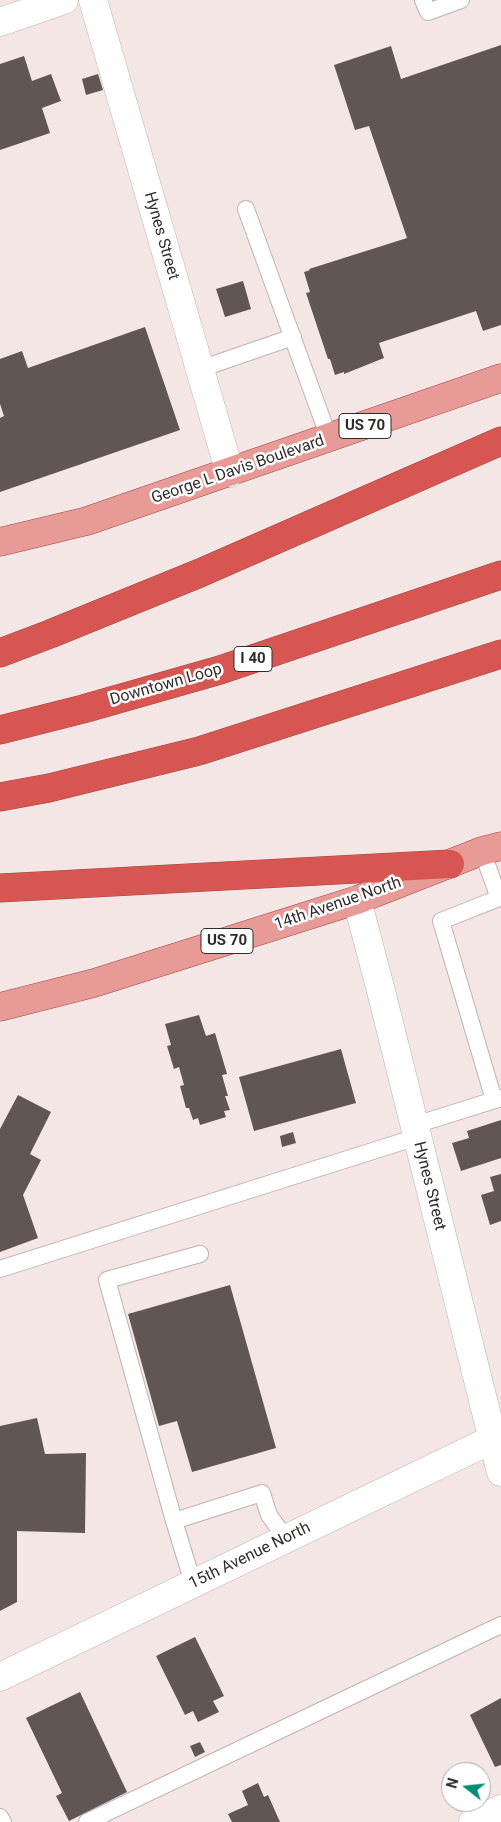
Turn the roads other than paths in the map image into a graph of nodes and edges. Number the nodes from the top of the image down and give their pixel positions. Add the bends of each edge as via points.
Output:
1 (64, 0) edge
2 (93, 0) edge
3 (423, 0) edge
4 (461, 0) edge
5 (0, 22) edge
6 (246, 209) dead end
7 (292, 337) junction
8 (200, 369) junction
9 (501, 378) edge
10 (329, 438) junction
11 (501, 441) edge
12 (230, 473) junction
13 (0, 542) edge
14 (501, 570) edge
15 (501, 574) edge
16 (472, 585) junction
17 (0, 653) edge
18 (501, 654) edge
19 (501, 666) edge
20 (451, 671) junction
21 (0, 730) edge
22 (0, 797) edge
23 (492, 849) edge
24 (450, 864) junction
25 (0, 888) edge
26 (357, 900) junction
27 (0, 1007) edge
28 (497, 1099) edge
29 (416, 1131) junction
30 (200, 1254) dead end
31 (0, 1269) edge
32 (496, 1437) edge
33 (501, 1472) edge
34 (174, 1522) junction
35 (286, 1539) junction
36 (193, 1583) junction
37 (501, 1626) edge
38 (0, 1677) edge
39 (501, 1808) edge
40 (0, 1817) edge
41 (3, 1822) edge
42 (87, 1822) edge
43 (473, 1822) edge

1 - 5 street
2 - 8 street, Hynes Street
3 - 4 lane via 428,12
6 - 7 lane
7 - 8 lane
7 - 10 lane
8 - 12 street, Hynes Street
9 - 10 main road, George L Davis Boulevard / US 70
10 - 12 main road, George L Davis Boulevard / US 70
11 - 17 highway via 200,573
12 - 13 main road, George L Davis Boulevard / US 70 via 87,521
14 - 16 highway
15 - 16 highway, Downtown Loop / I 40
16 - 21 highway, Downtown Loop / I 40 via 220,670
18 - 20 highway
19 - 20 highway
20 - 22 highway via 199,751
23 - 24 main road, 14th Avenue North / US 70
23 - 28 lane via 500,898 440,921
24 - 25 highway
24 - 26 main road, 14th Avenue North / US 70
26 - 27 main road, 14th Avenue North / US 70 via 94,983
26 - 29 street, Hynes Street
28 - 29 lane
29 - 31 lane
29 - 32 street, Hynes Street
30 - 34 lane via 106,1280
32 - 33 street, Hynes Street
32 - 35 street, 15th Avenue North
34 - 35 lane via 262,1493 268,1515
34 - 36 lane
35 - 36 street, 15th Avenue North
36 - 38 street, 15th Avenue North
37 - 42 lane
39 - 43 street
40 - 41 lane

